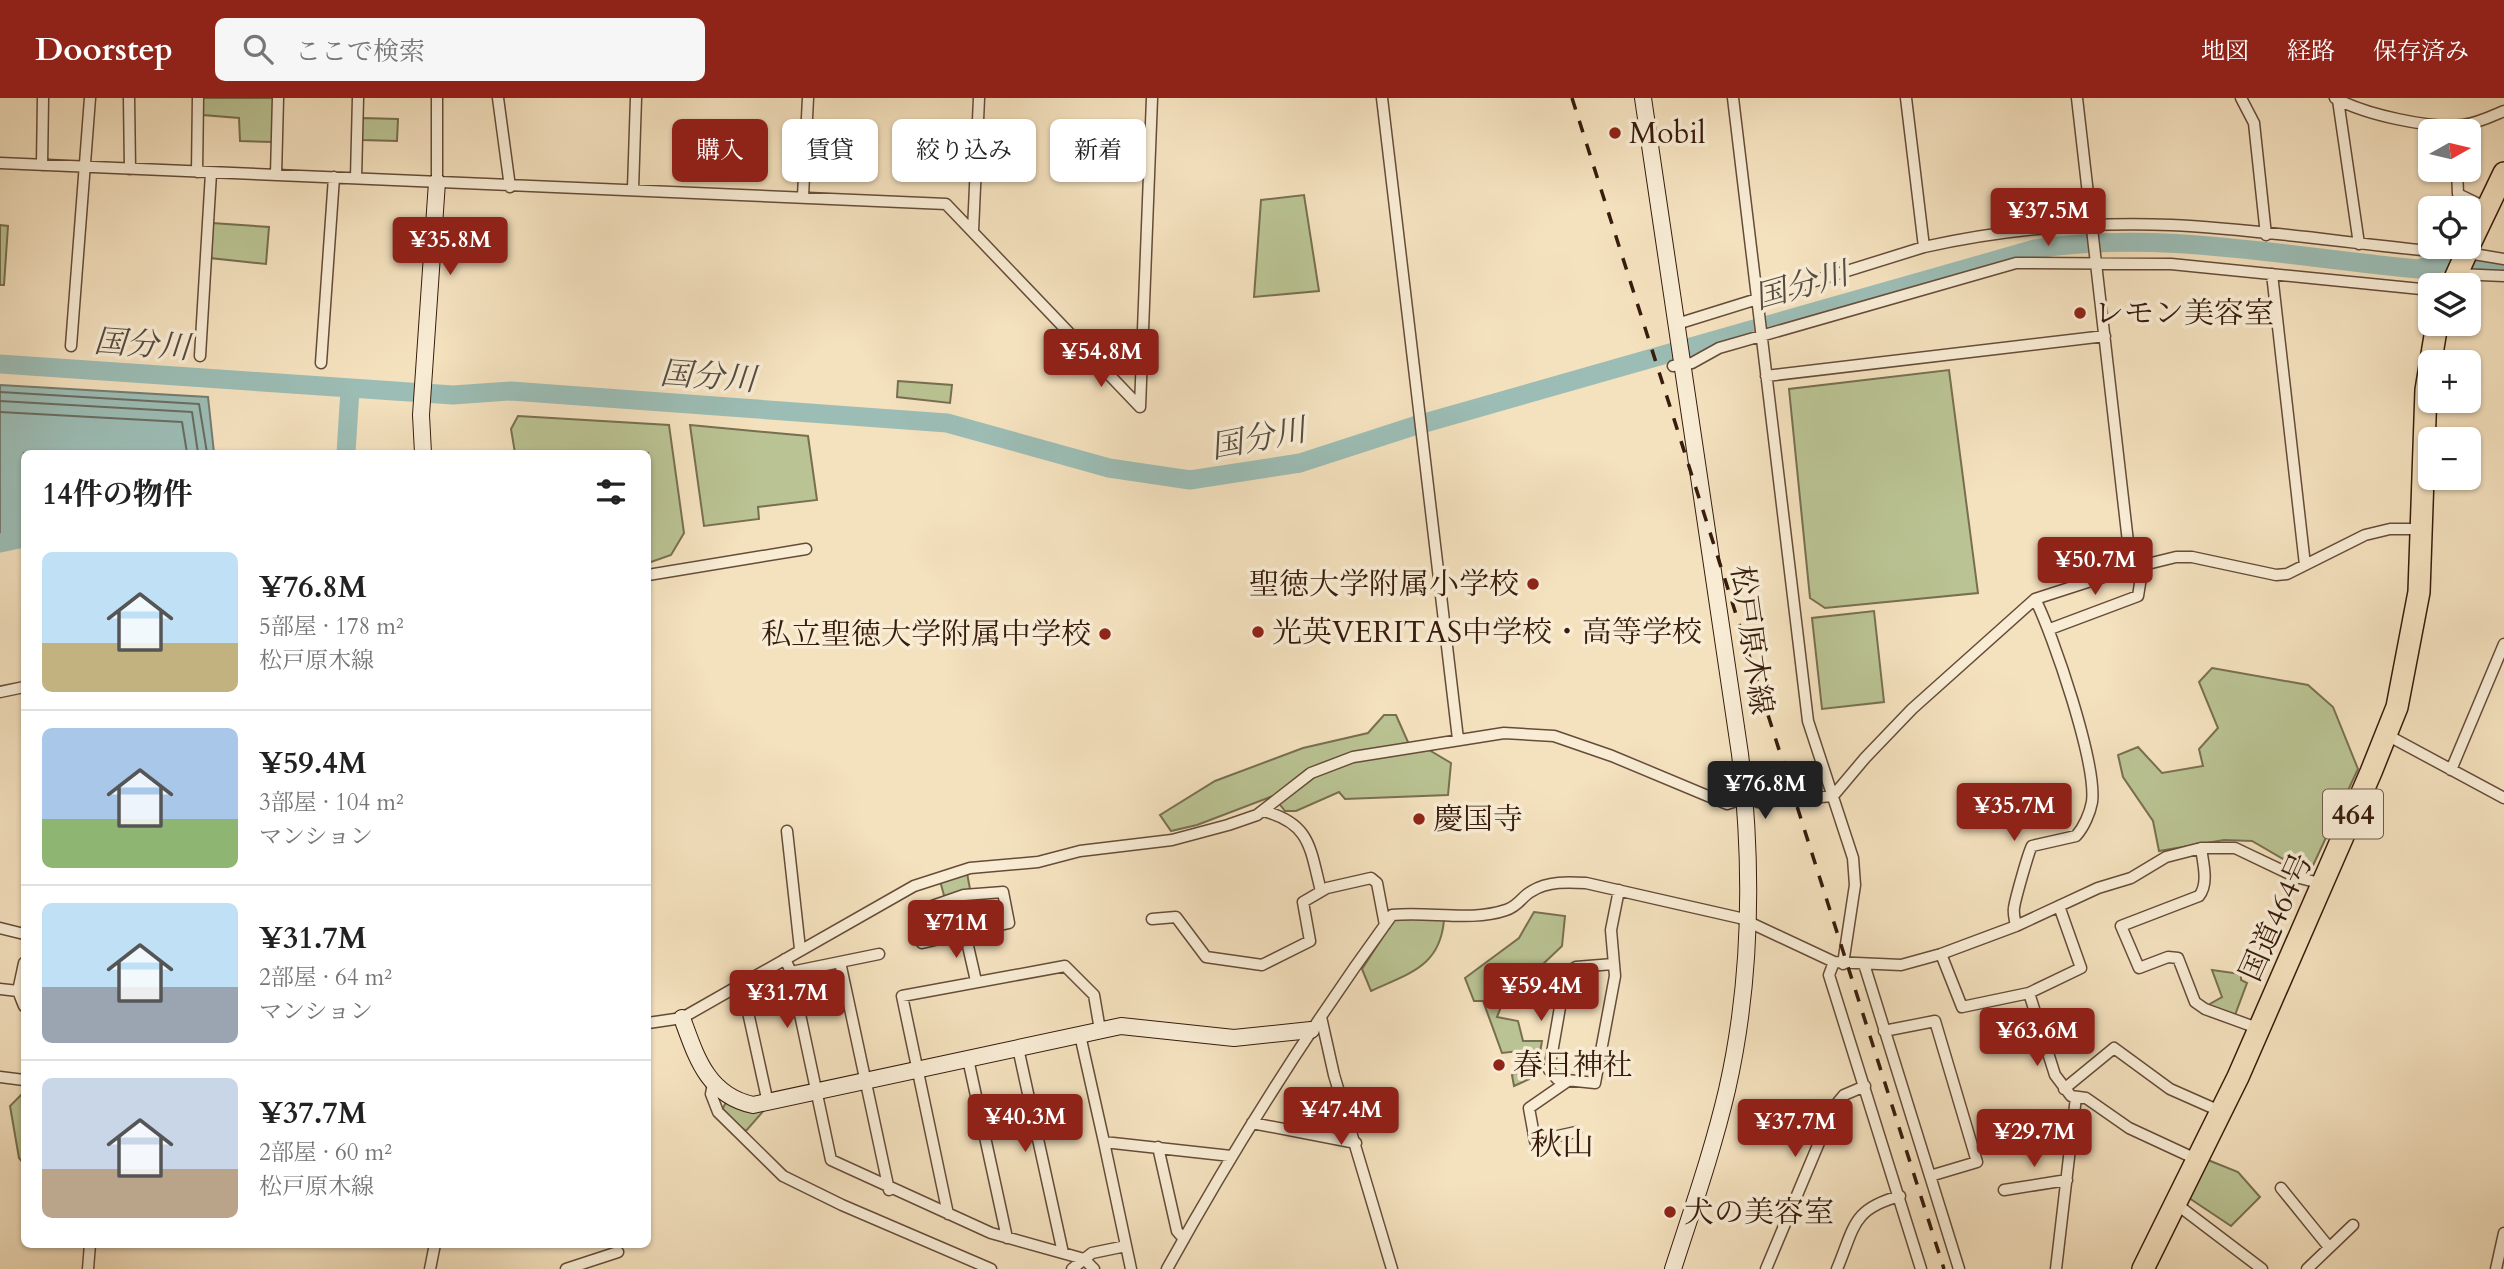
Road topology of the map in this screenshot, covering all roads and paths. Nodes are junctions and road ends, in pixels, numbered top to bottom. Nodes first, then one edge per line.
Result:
1 (43, 98) edge
2 (90, 98) edge
3 (129, 98) edge
4 (198, 98) edge
5 (278, 98) edge
6 (358, 98) edge
7 (437, 98) edge
8 (498, 98) edge
9 (636, 98) edge
10 (808, 98) edge
11 (979, 98) edge
12 (1152, 98) edge
13 (1382, 98) edge
14 (1643, 98) edge
15 (1732, 98) edge
16 (1906, 98) edge
17 (2077, 98) edge
18 (2241, 98) edge
19 (2337, 99) edge
20 (2504, 111) edge
21 (2418, 121) edge
22 (2482, 121) edge
23 (0, 163) edge
24 (42, 165) junction
25 (86, 167) junction
26 (130, 169) junction
27 (197, 172) junction
28 (211, 173) junction
29 (2504, 173) edge
30 (276, 175) junction
31 (334, 177) junction
32 (356, 178) junction
33 (437, 182) junction
34 (2458, 182) edge
35 (510, 187) junction
36 (633, 189) junction
37 (803, 196) junction
38 (2487, 208) junction
39 (2481, 221) edge
40 (2093, 229) junction
41 (973, 231) junction
42 (2266, 235) junction
43 (2359, 244) junction
44 (1924, 247) junction
45 (2418, 247) edge
46 (2481, 253) edge
47 (2097, 258) junction
48 (2504, 259) edge
49 (2272, 274) junction
50 (2504, 276) edge
51 (2481, 278) edge
52 (2418, 289) edge
53 (1756, 298) junction
54 (1677, 324) junction
55 (1761, 336) junction
56 (2105, 336) junction
57 (2435, 336) edge
58 (71, 346) dead end
59 (200, 356) dead end
60 (321, 363) dead end
61 (1678, 365) junction
62 (1766, 376) junction
63 (424, 450) edge
64 (2423, 529) junction
65 (807, 549) dead end
66 (2143, 565) junction
67 (2305, 565) junction
68 (2131, 568) junction
69 (651, 575) edge
70 (2035, 599) junction
71 (2050, 629) junction
72 (2504, 644) edge
73 (21, 688) edge
74 (0, 692) edge
75 (2387, 735) junction
76 (1458, 739) junction
77 (2451, 770) junction
78 (1833, 796) junction
79 (2504, 798) edge
80 (1733, 802) dead end
81 (1758, 802) dead end
82 (1263, 811) junction
83 (787, 831) dead end
84 (2201, 848) junction
85 (2323, 884) junction
86 (1619, 890) junction
87 (1321, 891) junction
88 (2059, 906) junction
89 (1152, 919) dead end
90 (1749, 922) junction
91 (1385, 925) junction
92 (2016, 926) junction
93 (0, 928) edge
94 (21, 932) edge
95 (965, 933) junction
96 (800, 949) junction
97 (879, 954) dead end
98 (1941, 954) junction
99 (785, 959) junction
100 (840, 962) junction
101 (1838, 963) junction
102 (1613, 964) junction
103 (1864, 964) junction
104 (791, 972) junction
105 (21, 977) edge
106 (976, 981) junction
107 (742, 985) junction
108 (0, 989) edge
109 (18, 991) junction
110 (2029, 993) junction
111 (21, 998) edge
112 (1321, 1017) junction
113 (682, 1018) junction
114 (651, 1023) edge
115 (2260, 1029) junction
116 (1100, 1030) junction
117 (1311, 1030) junction
118 (1884, 1031) junction
119 (1080, 1035) junction
120 (1018, 1048) junction
121 (968, 1059) junction
122 (917, 1070) junction
123 (0, 1077) edge
124 (21, 1080) edge
125 (1568, 1081) junction
126 (866, 1082) junction
127 (713, 1084) junction
128 (1865, 1086) junction
129 (2064, 1089) junction
130 (816, 1092) junction
131 (2076, 1097) junction
132 (768, 1103) junction
133 (2222, 1112) junction
134 (1252, 1123) junction
135 (1576, 1132) dead end
136 (1104, 1142) junction
137 (1356, 1143) junction
138 (1158, 1147) junction
139 (1231, 1156) junction
140 (2198, 1160) junction
141 (1930, 1176) junction
142 (2067, 1180) junction
143 (2281, 1188) dead end
144 (2004, 1189) dead end
145 (889, 1190) junction
146 (1900, 1196) junction
147 (2175, 1203) junction
148 (948, 1214) junction
149 (2353, 1226) dead end
150 (2504, 1233) edge
151 (1007, 1238) junction
152 (1184, 1239) junction
153 (1126, 1246) junction
154 (2328, 1246) junction
155 (90, 1248) edge
156 (434, 1248) edge
157 (618, 1252) dead end
158 (1063, 1253) junction
159 (1084, 1259) junction
160 (88, 1269) edge
161 (430, 1269) edge
162 (566, 1269) edge
163 (990, 1269) edge
164 (1072, 1269) edge
165 (1094, 1269) edge
166 (1131, 1269) edge
167 (1167, 1269) edge
168 (1392, 1269) edge
169 (1673, 1269) edge
170 (1766, 1269) edge
171 (1837, 1269) edge
172 (1921, 1269) edge
173 (1959, 1269) edge
174 (2056, 1269) edge
175 (2143, 1269) edge
176 (2262, 1269) edge
177 (2307, 1269) edge
178 (2496, 1269) edge

1 - 24 street
2 - 25 street
3 - 26 street
4 - 27 street
5 - 30 street
6 - 32 street
7 - 33 street
8 - 35 street
9 - 36 street
10 - 37 street
11 - 41 street
12 - 41 street
13 - 76 street
14 - 54 main road, 松戸原木線
15 - 53 street
16 - 44 street
17 - 40 street
18 - 42 street
19 - 21 street
19 - 43 street
20 - 22 street
23 - 24 street
24 - 25 street
25 - 26 street
25 - 58 street
26 - 27 street
27 - 28 street
28 - 30 street
28 - 59 street
29 - 38 highway
30 - 31 street
31 - 32 street
31 - 60 street
32 - 33 street
33 - 35 street
33 - 63 main road
34 - 38 street
35 - 36 street
36 - 37 street
37 - 41 street
38 - 39 highway
40 - 42 street
40 - 44 street
40 - 47 street
42 - 43 street
43 - 45 street
44 - 53 street
46 - 48 street
47 - 49 street
47 - 55 street
47 - 56 street
49 - 52 street
49 - 67 street
50 - 51 street
53 - 54 street
53 - 55 street
54 - 61 main road, 松戸原木線
55 - 61 street
55 - 62 street
56 - 62 street
56 - 68 street
57 - 64 highway, 国道464号 / 464
61 - 90 main road, 松戸原木線
62 - 78 street
64 - 67 street
64 - 75 highway, 国道464号 / 464
65 - 69 street
66 - 67 street
66 - 68 street
66 - 71 street
68 - 70 street
70 - 71 street
70 - 78 street
71 - 92 street
72 - 77 street
73 - 74 street
75 - 77 street
75 - 85 highway, 国道464号 / 464
76 - 80 street
76 - 82 street
77 - 79 street
78 - 81 street
78 - 101 street
82 - 87 street
82 - 96 street
83 - 96 street
84 - 85 street
84 - 88 street
84 - 115 street
85 - 115 highway, 国道464号 / 464
86 - 90 street
86 - 91 street
86 - 102 street
87 - 89 street
87 - 91 street
88 - 92 street
88 - 110 street
90 - 101 street
90 - 169 main road, 松戸原木線
91 - 112 street
92 - 98 street
93 - 94 street
95 - 95 street
95 - 106 street
96 - 99 street
97 - 100 street
98 - 103 street
98 - 110 street
99 - 104 street
99 - 107 street
100 - 104 street
100 - 126 street
101 - 103 street
101 - 128 street
102 - 125 street
102 - 125 street
103 - 118 street
104 - 130 street
105 - 109 street
106 - 116 street
106 - 122 street
107 - 113 street
107 - 132 street
108 - 109 street
109 - 111 street
110 - 129 street
112 - 117 street
112 - 137 street
113 - 114 street
113 - 127 main road
115 - 133 highway, 国道464号 / 464
116 - 117 main road
116 - 119 main road
117 - 134 street
118 - 141 street
118 - 141 street
119 - 120 main road
119 - 136 street
120 - 121 main road
120 - 158 street
121 - 122 main road
121 - 151 street
122 - 126 main road
122 - 148 street
123 - 124 street
125 - 135 street
126 - 130 main road
126 - 145 street
127 - 132 main road
127 - 163 street
128 - 146 street
128 - 170 street
129 - 131 street
129 - 133 street
130 - 132 main road
130 - 145 street
131 - 140 street
131 - 142 street
133 - 140 highway, 国道464号 / 464
134 - 137 street
134 - 139 street
136 - 138 street
136 - 153 street
137 - 168 street
138 - 139 street
138 - 152 street
139 - 152 street
140 - 147 highway, 国道464号 / 464
141 - 173 street
142 - 144 street
142 - 174 street
143 - 154 street
145 - 148 street
146 - 171 street
146 - 172 street
147 - 175 highway, 国道464号 / 464
147 - 176 street
148 - 151 street
149 - 154 street
150 - 178 street
151 - 158 street
152 - 167 street
153 - 159 street
153 - 166 street
154 - 177 street
155 - 160 street
156 - 161 street
157 - 162 street
158 - 159 street
159 - 164 street
159 - 165 street

